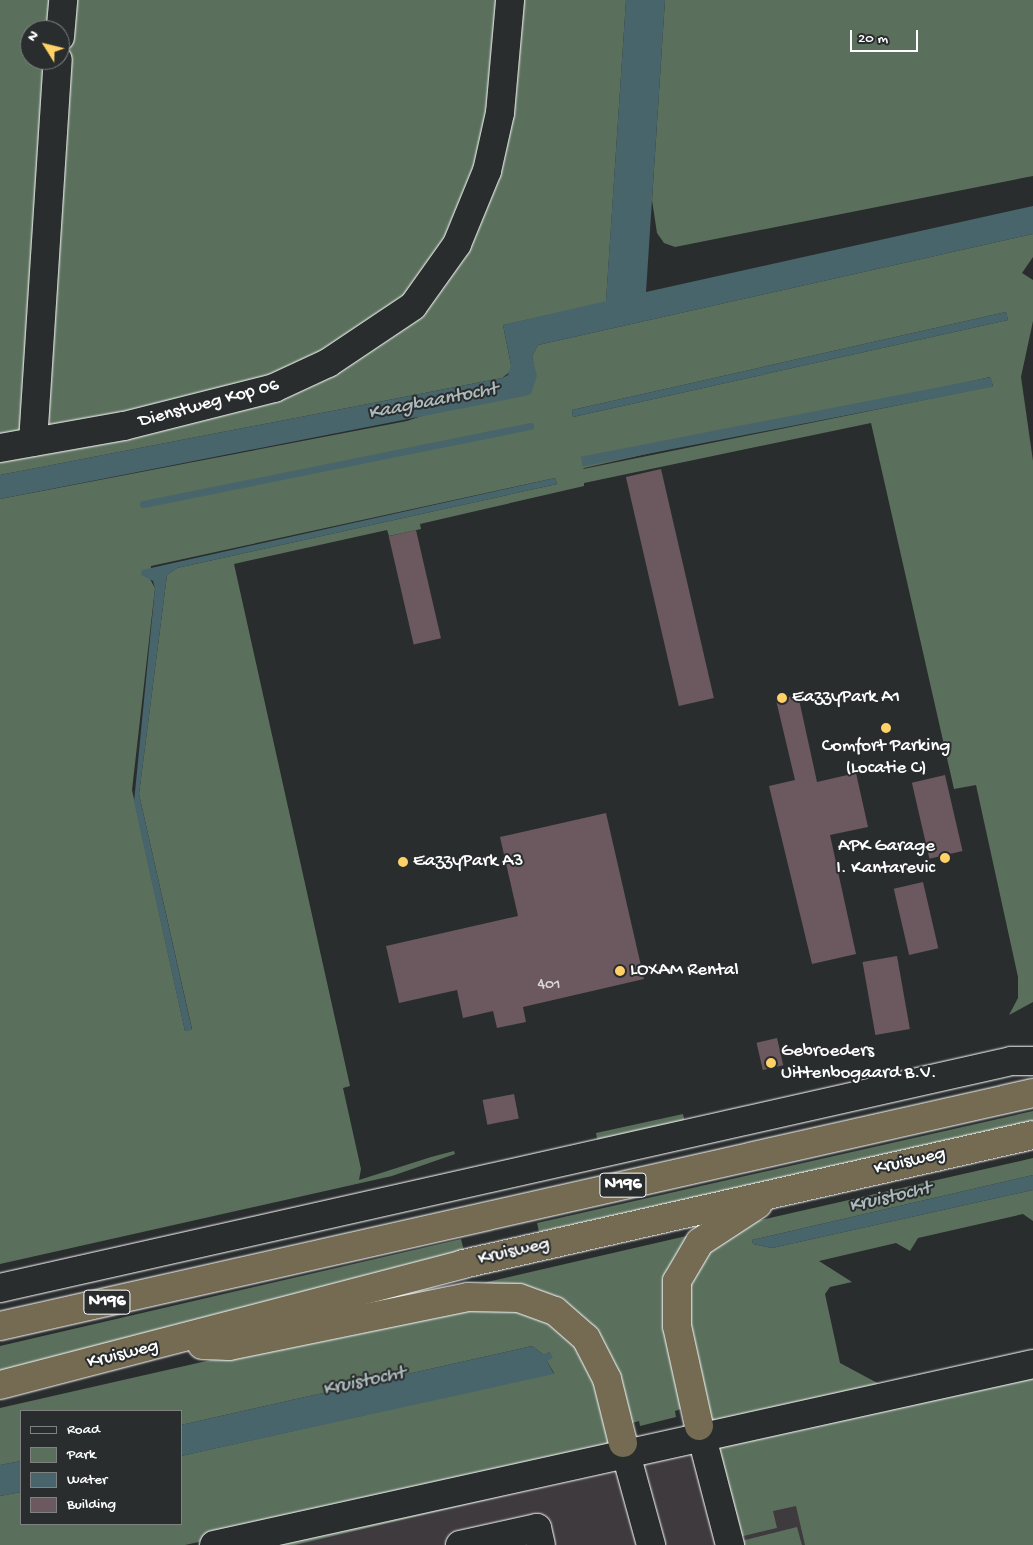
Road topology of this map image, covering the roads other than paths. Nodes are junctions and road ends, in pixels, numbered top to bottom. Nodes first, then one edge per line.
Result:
1 (63, 0) edge
2 (510, 0) edge
3 (61, 20) edge
4 (57, 70) edge
5 (33, 442) junction
6 (0, 448) edge
7 (1033, 1042) edge
8 (1022, 1061) edge
9 (1033, 1093) edge
10 (1033, 1135) edge
11 (778, 1192) junction
12 (0, 1288) edge
13 (0, 1326) edge
14 (166, 1344) junction
15 (1033, 1364) edge
16 (0, 1385) edge
17 (700, 1432) junction
18 (624, 1449) junction
19 (214, 1545) edge
20 (460, 1545) edge
21 (541, 1545) edge
22 (651, 1545) edge
23 (730, 1545) edge

1 - 3 street
2 - 5 street, Dienstweg Kop 06
4 - 5 street
5 - 6 street, Dienstweg Kop 06
7 - 8 street
8 - 12 street
9 - 13 highway, N196
10 - 11 highway, Kruisweg / N196
11 - 14 highway, Kruisweg / N196
11 - 17 highway
14 - 16 highway, Kruisweg / N196
14 - 18 highway
15 - 17 street
17 - 18 street
17 - 23 street
18 - 19 street
18 - 22 street
20 - 21 street

